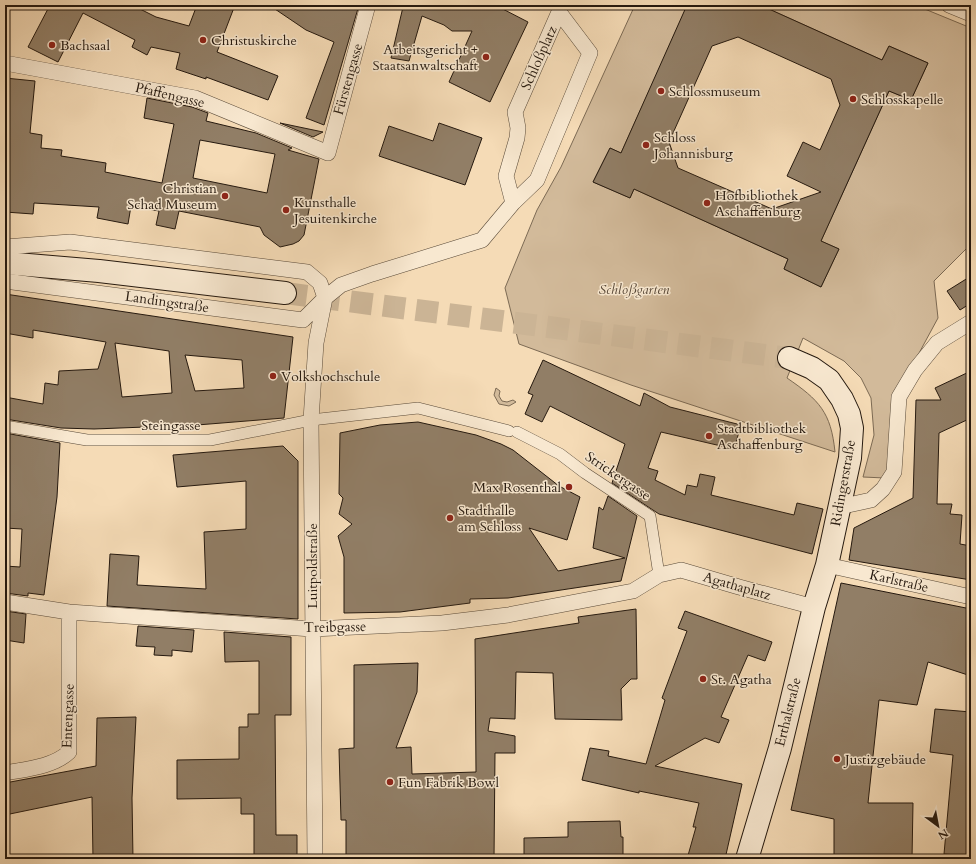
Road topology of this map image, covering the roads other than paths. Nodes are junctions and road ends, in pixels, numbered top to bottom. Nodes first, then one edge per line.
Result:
1 (368, 5) edge
2 (950, 5) edge
3 (971, 14) edge
4 (5, 63) edge
5 (328, 153) joint
6 (513, 203) junction
7 (5, 247) edge
8 (5, 263) edge
9 (5, 281) edge
10 (285, 293) tunnel mouth
11 (325, 298) junction
12 (303, 320) junction
13 (971, 322) edge
14 (316, 343) junction
15 (789, 358) tunnel mouth
16 (337, 417) joint
17 (311, 420) junction
18 (5, 426) edge
19 (839, 507) junction
20 (826, 565) junction
21 (660, 574) junction
22 (971, 597) edge
23 (5, 602) edge
24 (814, 606) junction
25 (69, 612) junction
26 (312, 629) junction
27 (5, 773) edge
28 (315, 859) edge
29 (747, 859) edge

1 - 5 street, Fürstengasse
2 - 3 street
4 - 5 street, Pfaffengasse
6 - 6 street, Schloßplatz
6 - 11 street, Schloßplatz
7 - 11 street
8 - 10 main road, Landingstraße
9 - 12 street, Landingstraße
11 - 12 street
11 - 14 street, Luitpoldstraße
12 - 14 street
13 - 19 street
14 - 17 street, Luitpoldstraße
15 - 19 main road, Ridingerstraße
16 - 17 street, Steingasse
16 - 21 street, Strickergasse
17 - 18 street, Steingasse
17 - 26 street, Luitpoldstraße
19 - 20 main road, Ridingerstraße
20 - 22 street, Karlstraße
20 - 24 main road, Erthalstraße
21 - 24 street, Agathaplatz
21 - 26 street, Treibgasse
23 - 25 street, Treibgasse
24 - 29 main road, Erthalstraße
25 - 26 street, Treibgasse
25 - 27 street, Entengasse
26 - 28 street, Luitpoldstraße

